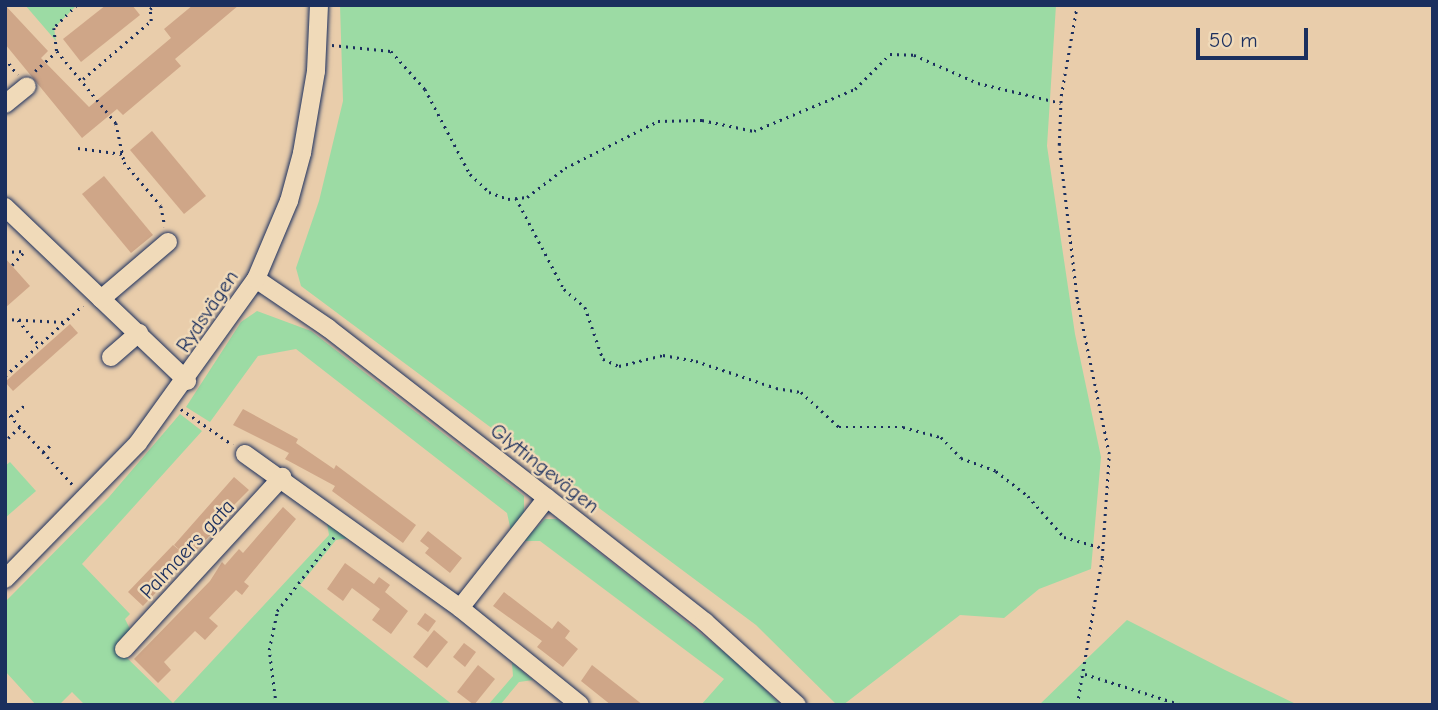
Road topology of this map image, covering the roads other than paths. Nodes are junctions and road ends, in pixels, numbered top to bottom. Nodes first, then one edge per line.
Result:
1 (319, 5) edge
2 (27, 86) road end
3 (5, 104) edge
4 (5, 206) edge
5 (169, 242) road end
6 (256, 279) junction
7 (98, 297) junction
8 (138, 333) junction
9 (111, 357) dead end
10 (187, 381) junction
11 (246, 454) road end
12 (282, 477) junction
13 (547, 498) junction
14 (5, 579) edge
15 (460, 608) junction
16 (124, 649) dead end
17 (580, 705) edge
18 (797, 705) edge

1 - 6 street, Rydsvägen
2 - 3 street
4 - 7 street
5 - 7 street
6 - 10 street, Rydsvägen
6 - 13 street, Glyttingevägen
7 - 8 street
8 - 9 street
8 - 10 street
10 - 14 street, Rydsvägen
11 - 12 street
12 - 15 street
12 - 16 street, Palmaers gata
13 - 15 street
13 - 18 street, Glyttingevägen
15 - 17 street

